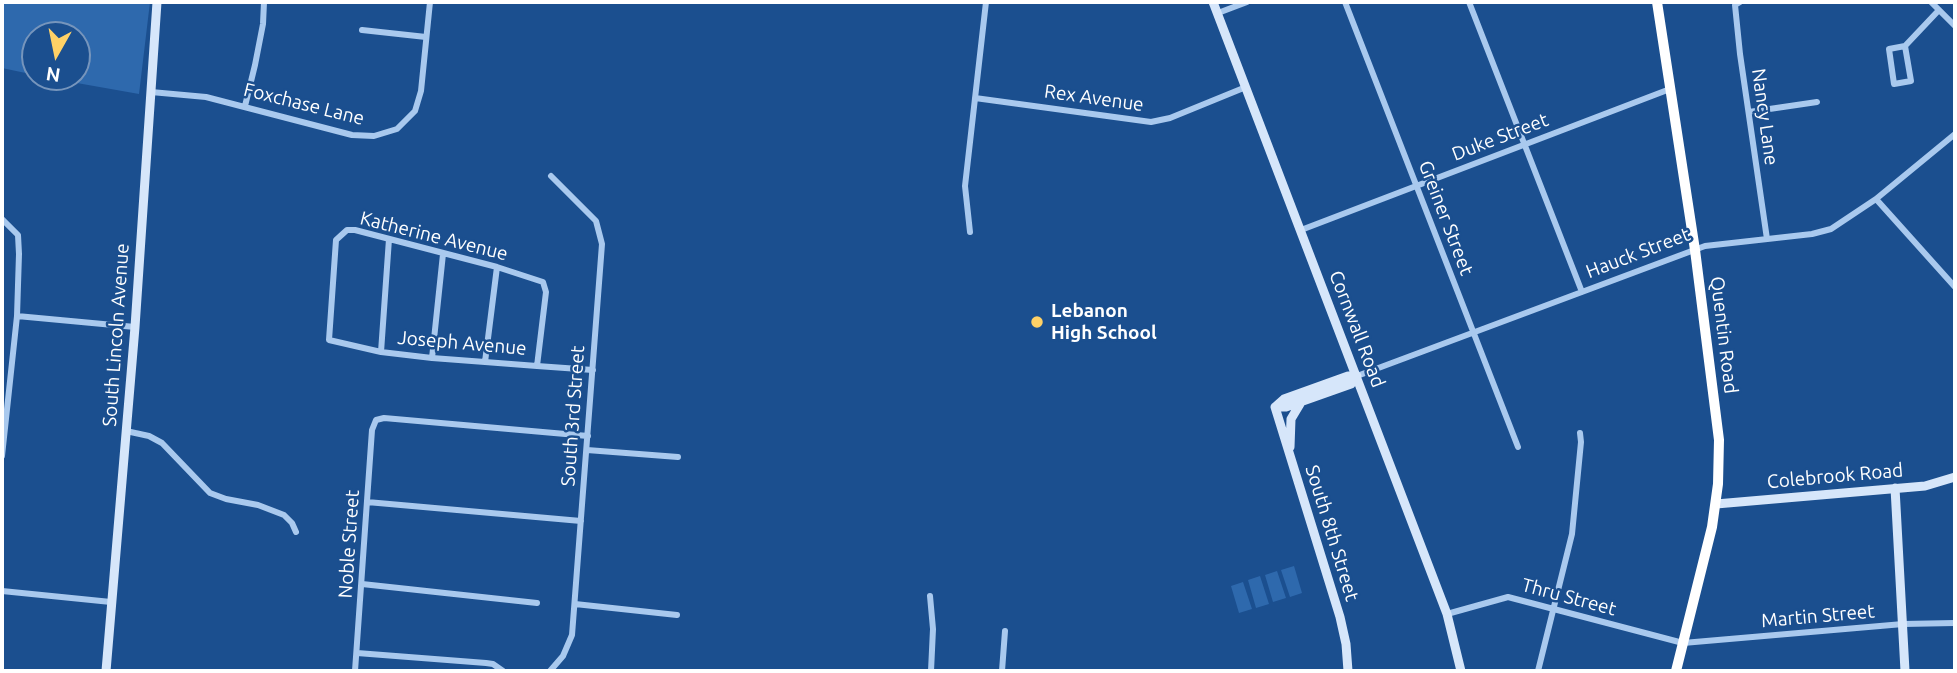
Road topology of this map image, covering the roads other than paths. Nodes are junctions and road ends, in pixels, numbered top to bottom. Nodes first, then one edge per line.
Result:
1 (157, 2) edge
2 (264, 2) edge
3 (430, 2) edge
4 (986, 2) edge
5 (1213, 2) edge
6 (1247, 2) edge
7 (1345, 2) edge
8 (1469, 2) edge
9 (1657, 2) edge
10 (1740, 2) edge
11 (1931, 2) edge
12 (1939, 10) junction
13 (1218, 13) junction
14 (1955, 26) edge
15 (362, 30) dead end
16 (426, 37) junction
17 (1905, 46) junction
18 (1246, 87) junction
19 (1670, 89) junction
20 (151, 92) junction
21 (975, 98) junction
22 (1817, 102) dead end
23 (245, 106) junction
24 (1749, 112) junction
25 (1955, 134) edge
26 (1524, 145) junction
27 (551, 176) dead end
28 (1416, 186) junction
29 (1876, 199) junction
30 (2, 219) edge
31 (1301, 230) junction
32 (970, 232) dead end
33 (389, 239) junction
34 (1767, 239) junction
35 (1695, 250) junction
36 (443, 254) junction
37 (497, 267) junction
38 (1955, 287) edge
39 (1582, 292) junction
40 (17, 316) junction
41 (135, 327) junction
42 (1473, 333) junction
43 (329, 340) joint
44 (381, 352) junction
45 (432, 358) junction
46 (485, 362) junction
47 (537, 366) junction
48 (593, 370) junction
49 (1357, 376) junction
50 (1302, 401) junction
51 (1275, 407) junction
52 (126, 431) junction
53 (1580, 433) dead end
54 (588, 436) junction
55 (1518, 447) dead end
56 (587, 450) junction
57 (1290, 455) junction
58 (2, 456) edge
59 (678, 457) dead end
60 (1955, 477) edge
61 (1895, 488) junction
62 (367, 502) junction
63 (1716, 504) junction
64 (581, 521) junction
65 (296, 532) dead end
66 (362, 584) junction
67 (2, 590) edge
68 (930, 596) dead end
69 (111, 602) junction
70 (537, 603) dead end
71 (575, 604) junction
72 (1553, 609) junction
73 (1447, 614) junction
74 (677, 615) dead end
75 (1955, 623) edge
76 (1903, 624) junction
77 (1005, 631) dead end
78 (1683, 643) junction
79 (357, 653) junction
80 (106, 671) edge
81 (355, 671) edge
82 (503, 671) edge
83 (550, 671) edge
84 (931, 671) edge
85 (1002, 671) edge
86 (1348, 671) edge
87 (1461, 671) edge
88 (1538, 671) edge
89 (1676, 671) edge
90 (1905, 671) edge

1 - 20 main road, South Lincoln Avenue
2 - 23 street
3 - 16 street, Foxchase Lane
4 - 21 street
5 - 13 main road, Cornwall Road
6 - 13 street
7 - 28 street, Greiner Street
8 - 26 street
9 - 19 highway, Quentin Road
10 - 24 street, Nancy Lane
11 - 12 street
12 - 14 street
12 - 17 street
13 - 18 main road, Cornwall Road
15 - 16 street
16 - 23 street, Foxchase Lane
17 - 17 street
18 - 21 street, Rex Avenue
18 - 31 main road, Cornwall Road
19 - 26 street, Duke Street
19 - 35 highway, Quentin Road
20 - 23 street, Foxchase Lane
20 - 41 main road, South Lincoln Avenue
21 - 32 street
22 - 24 street
24 - 34 street, Nancy Lane
25 - 29 street, Hauck Street
26 - 28 street, Duke Street
26 - 39 street
27 - 48 street, South 3rd Street
28 - 31 street, Duke Street
28 - 42 street, Greiner Street
29 - 34 street, Hauck Street
29 - 38 street
30 - 40 street
31 - 49 main road, Cornwall Road
33 - 36 street, Katherine Avenue
33 - 43 street, Katherine Avenue
33 - 44 street
34 - 35 street, Hauck Street
35 - 39 street, Hauck Street
35 - 63 highway, Quentin Road
36 - 37 street, Katherine Avenue
36 - 45 street
37 - 46 street
37 - 47 street, Katherine Avenue
39 - 42 street, Hauck Street
40 - 41 street
40 - 58 street
41 - 52 main road, South Lincoln Avenue
42 - 49 street, Hauck Street
42 - 55 street, Greiner Street
43 - 44 street, Joseph Avenue
44 - 45 street, Joseph Avenue
45 - 46 street, Joseph Avenue
46 - 47 street, Joseph Avenue
47 - 48 street, Joseph Avenue
48 - 54 street, South 3rd Street
49 - 50 main road, Hauck Street
49 - 51 main road, Hauck Street
49 - 73 main road, Cornwall Road
50 - 51 main road, Hauck Street
50 - 57 main road
51 - 57 main road, South 8th Street
52 - 65 street
52 - 69 main road, South Lincoln Avenue
53 - 72 street
54 - 56 street, South 3rd Street
54 - 62 street, Noble Street
56 - 59 street
56 - 64 street, South 3rd Street
57 - 86 main road, South 8th Street
60 - 61 main road, Colebrook Road
61 - 63 main road, Colebrook Road
61 - 76 main road
62 - 64 street
62 - 66 street, Noble Street
63 - 78 highway, Quentin Road
64 - 71 street, South 3rd Street
66 - 70 street
66 - 79 street, Noble Street
67 - 69 street
68 - 84 street
69 - 80 main road, South Lincoln Avenue
71 - 74 street
71 - 83 street, South 3rd Street
72 - 73 street, Thru Street
72 - 78 street, Thru Street
72 - 88 street
73 - 87 main road, Cornwall Road
75 - 76 street, Martin Street
76 - 78 street, Martin Street
76 - 90 main road
77 - 85 street
78 - 89 highway, Quentin Road
79 - 81 street, Noble Street
79 - 82 street

